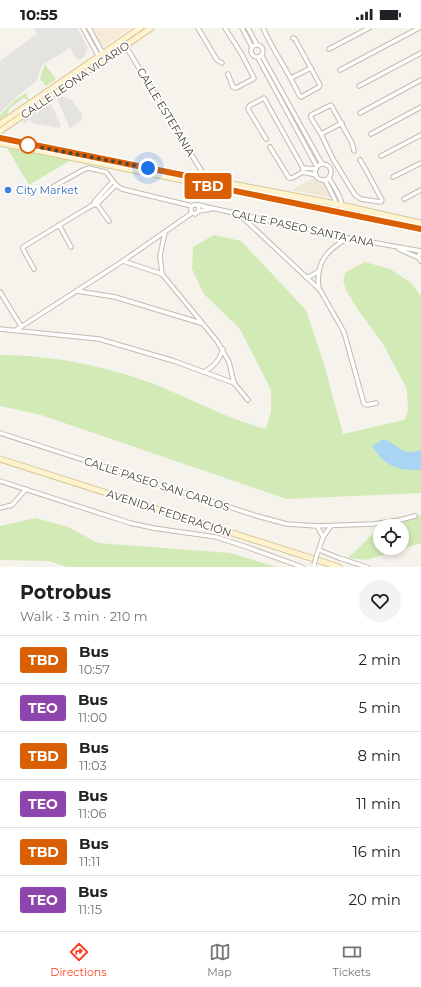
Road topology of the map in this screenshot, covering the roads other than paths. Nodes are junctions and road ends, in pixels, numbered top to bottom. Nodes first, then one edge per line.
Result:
1 (83, 28) edge
2 (89, 28) edge
3 (140, 28) edge
4 (151, 28) edge
5 (198, 28) edge
6 (225, 28) edge
7 (242, 28) edge
8 (248, 28) edge
9 (263, 28) edge
10 (369, 28) edge
11 (419, 28) edge
12 (268, 38) junction
13 (293, 38) dead end
14 (122, 40) junction
15 (126, 45) junction
16 (257, 45) junction
17 (252, 47) junction
18 (262, 47) junction
19 (329, 48) dead end
20 (274, 51) junction
21 (421, 52) edge
22 (241, 53) junction
23 (252, 55) junction
24 (261, 55) junction
25 (102, 57) junction
26 (222, 64) dead end
27 (248, 65) junction
28 (311, 68) junction
29 (340, 70) dead end
30 (228, 74) dead end
31 (291, 78) junction
32 (421, 80) edge
33 (359, 86) dead end
34 (421, 107) edge
35 (360, 113) dead end
36 (342, 122) junction
37 (0, 124) edge
38 (0, 131) edge
39 (322, 134) junction
40 (371, 134) dead end
41 (421, 135) edge
42 (0, 138) edge
43 (266, 139) dead end
44 (0, 144) edge
45 (270, 147) dead end
46 (354, 150) dead end
47 (381, 156) dead end
48 (333, 159) junction
49 (360, 160) dead end
50 (421, 163) edge
51 (322, 164) junction
52 (329, 166) junction
53 (316, 168) junction
54 (303, 170) junction
55 (340, 171) junction
56 (332, 172) junction
57 (316, 175) junction
58 (393, 177) dead end
59 (327, 179) junction
60 (113, 181) junction
61 (206, 182) junction
62 (116, 186) junction
63 (51, 188) dead end
64 (421, 190) edge
65 (404, 199) dead end
66 (95, 203) junction
67 (336, 204) junction
68 (198, 205) junction
69 (192, 206) junction
70 (343, 206) junction
71 (212, 209) junction
72 (199, 211) junction
73 (335, 211) junction
74 (342, 212) junction
75 (192, 213) junction
76 (240, 215) junction
77 (109, 222) dead end
78 (421, 223) edge
79 (59, 225) junction
80 (421, 229) edge
81 (165, 232) junction
82 (348, 238) junction
83 (71, 247) dead end
84 (394, 247) junction
85 (421, 252) edge
86 (420, 260) edge
87 (123, 261) junction
88 (34, 269) dead end
89 (318, 271) junction
90 (162, 274) junction
91 (306, 277) junction
92 (320, 290) junction
93 (77, 291) junction
94 (0, 292) edge
95 (201, 323) junction
96 (21, 326) junction
97 (0, 329) edge
98 (16, 330) junction
99 (223, 350) junction
100 (204, 372) junction
101 (234, 383) junction
102 (248, 400) dead end
103 (376, 403) dead end
104 (0, 433) edge
105 (0, 459) edge
106 (0, 481) edge
107 (26, 489) junction
108 (0, 508) edge
109 (415, 516) dead end
110 (317, 526) junction
111 (331, 526) junction
112 (323, 537) junction
113 (319, 550) junction
114 (314, 566) edge
115 (302, 567) edge
116 (339, 567) edge
117 (367, 567) edge

1 - 25 street
2 - 25 street
3 - 14 main road, CALLE LEONA VICARIO
4 - 15 main road, CALLE LEONA VICARIO
5 - 26 street
6 - 22 street
7 - 17 street
8 - 16 street
9 - 12 street
10 - 19 street
11 - 29 street
12 - 18 street
12 - 20 street
13 - 28 street
14 - 15 street, CALLE ESTEFANIA
14 - 25 main road, CALLE LEONA VICARIO
15 - 25 main road, CALLE LEONA VICARIO
15 - 61 street, CALLE ESTEFANIA
16 - 17 street
16 - 18 street
17 - 23 street
18 - 24 street
20 - 24 street
20 - 31 street
21 - 33 street
22 - 23 street
22 - 27 street
23 - 24 street
23 - 27 street
24 - 51 street
24 - 53 street
25 - 37 main road, CALLE LEONA VICARIO
25 - 38 main road, CALLE LEONA VICARIO
27 - 30 street
28 - 31 street
28 - 31 street
32 - 35 street
34 - 40 street
36 - 39 street
36 - 39 street
36 - 46 street
39 - 48 street
41 - 47 street
42 - 61 main road
43 - 54 street
44 - 61 main road
45 - 54 street
48 - 52 street
48 - 55 street
49 - 55 street
50 - 58 street
51 - 52 street
51 - 53 street
52 - 56 street
53 - 54 street
53 - 57 street
54 - 57 street
55 - 56 street
56 - 59 street
57 - 59 street
59 - 67 street
59 - 70 street
60 - 62 street
60 - 63 street
60 - 66 street
61 - 67 main road
61 - 73 main road
62 - 66 street
62 - 69 street
64 - 65 street
66 - 77 street
66 - 79 street
67 - 70 main road
67 - 73 street
68 - 69 street
68 - 71 street, CALLE PASEO SANTA ANA
68 - 72 street
69 - 75 street
70 - 74 street
70 - 78 main road
71 - 72 street, CALLE PASEO SANTA ANA
71 - 76 street, CALLE PASEO SANTA ANA
72 - 75 street
73 - 74 main road
74 - 80 main road
75 - 81 street
76 - 82 street, CALLE PASEO SANTA ANA
76 - 91 street
79 - 83 street
79 - 88 street
81 - 87 street
81 - 90 street
82 - 84 street, CALLE PASEO SANTA ANA
82 - 89 street
84 - 85 street, CALLE PASEO SANTA ANA
84 - 86 street, CALLE PASEO SANTA ANA
85 - 86 street
87 - 90 street
87 - 93 street
89 - 91 street
89 - 92 street
90 - 95 street
91 - 92 street
92 - 103 street
93 - 95 street
93 - 96 street
94 - 96 street
95 - 99 street
96 - 98 street
97 - 98 street
98 - 100 street
99 - 100 street
99 - 101 street
100 - 101 street
101 - 102 street
104 - 110 street, CALLE PASEO SAN CARLOS
105 - 116 main road, AVENIDA FEDERACIÓN
106 - 107 street
107 - 108 street
107 - 115 street
109 - 111 street, CALLE PASEO SAN CARLOS
110 - 111 street, CALLE PASEO SAN CARLOS
110 - 112 street
111 - 112 street
112 - 113 street
113 - 114 street, bridge
113 - 117 street

